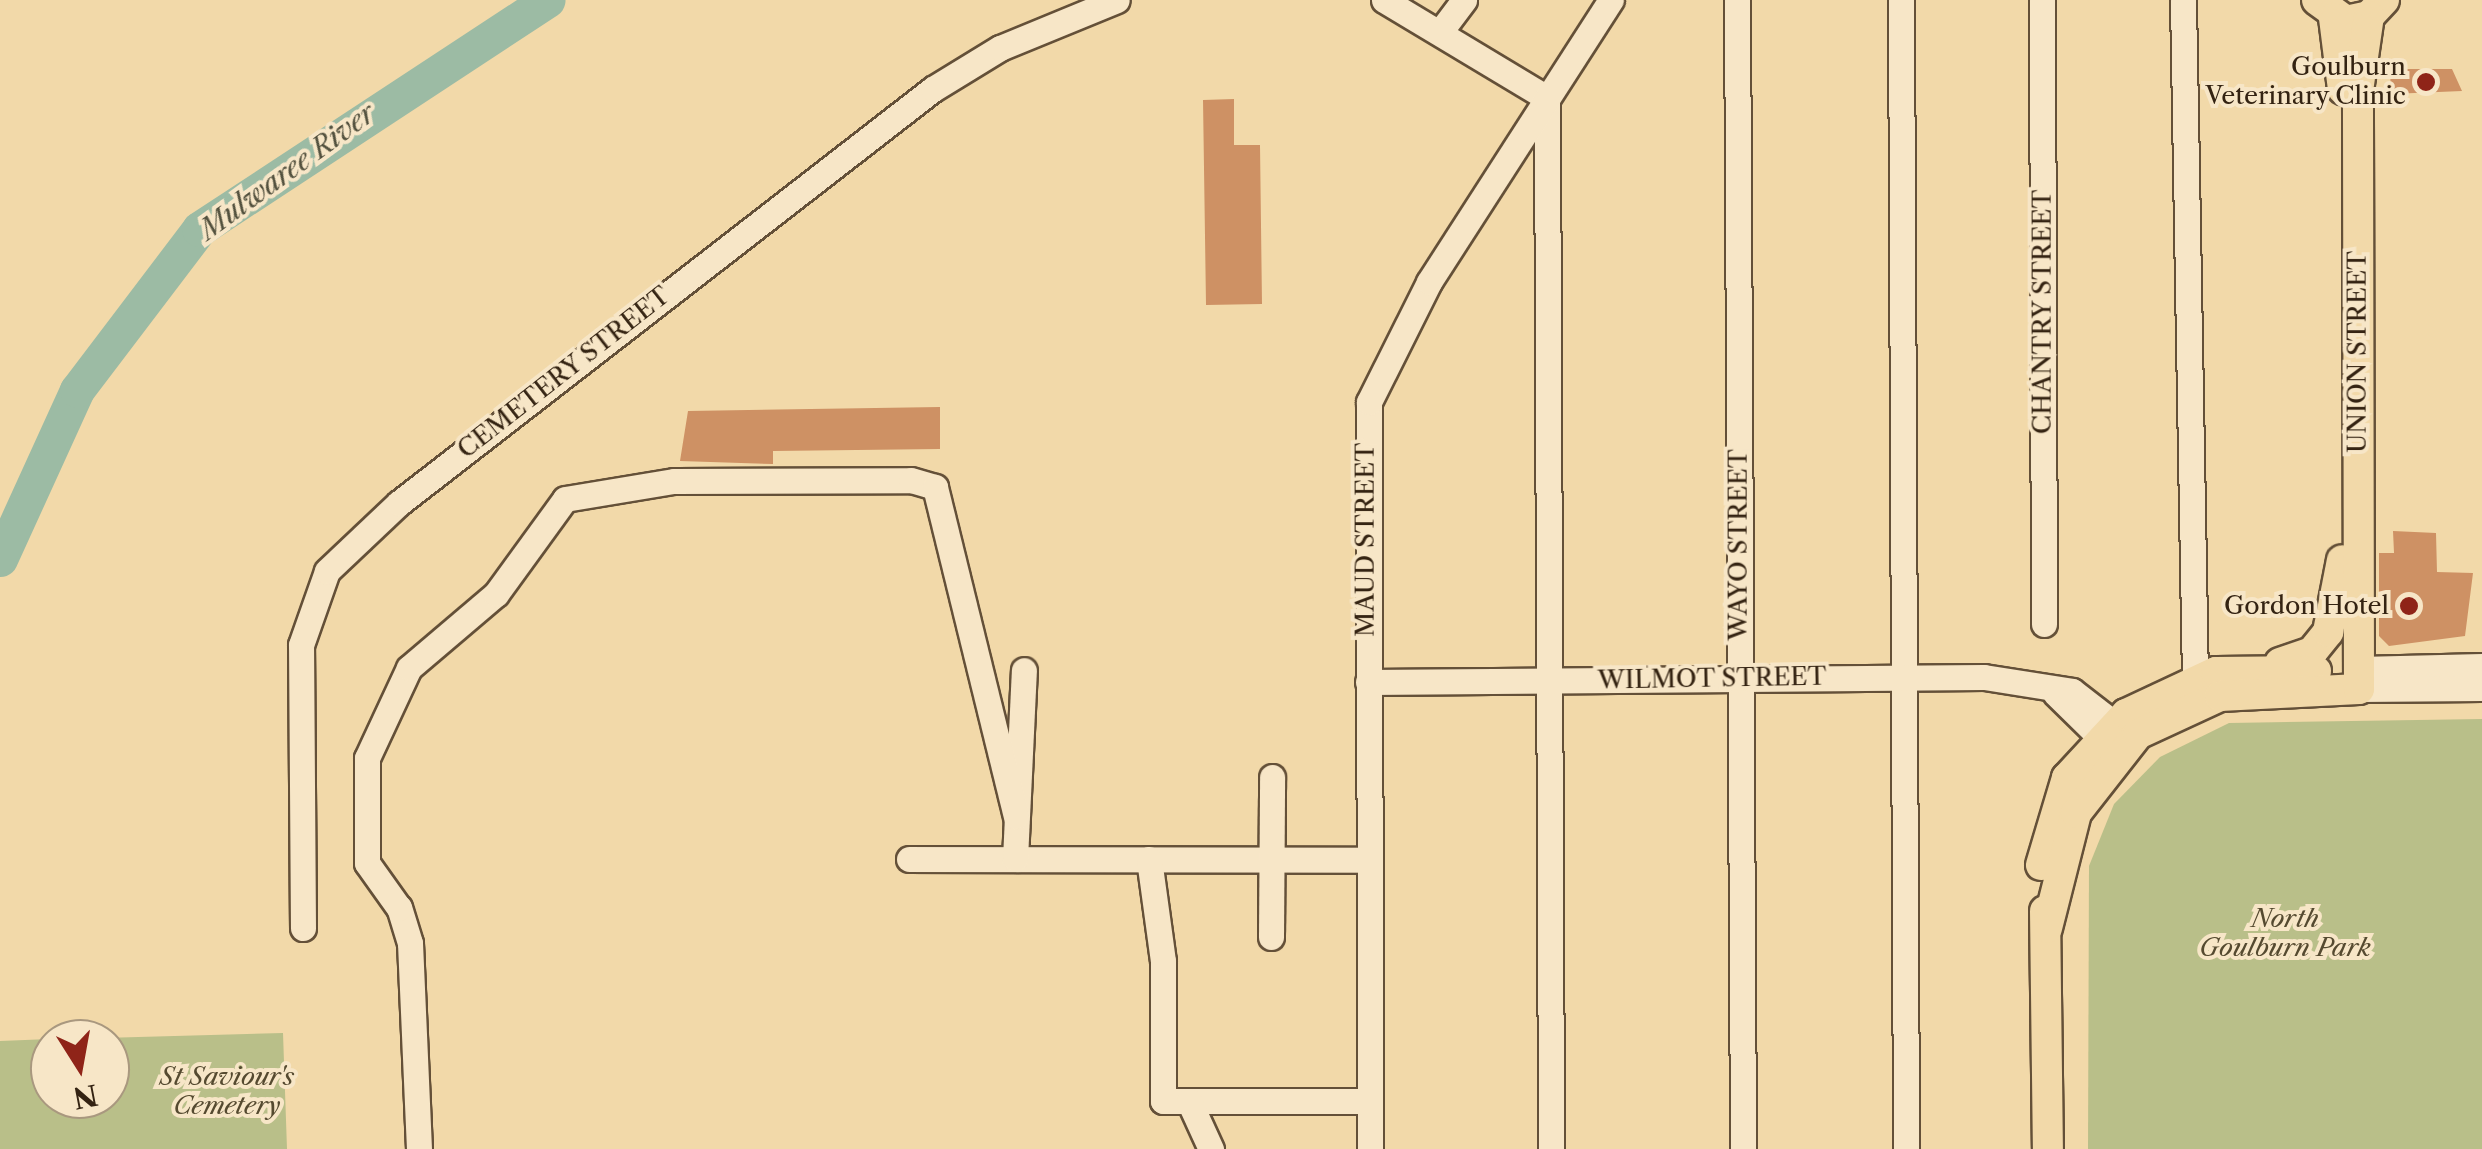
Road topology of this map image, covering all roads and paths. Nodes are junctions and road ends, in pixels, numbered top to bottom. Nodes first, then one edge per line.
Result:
1 (1118, 0) edge
2 (1384, 0) edge
3 (1464, 0) edge
4 (1611, 0) edge
5 (1737, 0) edge
6 (1901, 0) edge
7 (2042, 0) edge
8 (2183, 0) edge
9 (2320, 5) edge
10 (2376, 8) edge
11 (1444, 28) junction
12 (1546, 98) junction
13 (2343, 548) junction
14 (2044, 624) dead end
15 (2482, 666) edge
16 (2254, 667) junction
17 (1024, 670) dead end
18 (1902, 676) junction
19 (2196, 678) junction
20 (1739, 679) junction
21 (1546, 680) junction
22 (2350, 680) junction
23 (1368, 682) junction
24 (2482, 688) edge
25 (2117, 738) junction
26 (1272, 777) dead end
27 (1016, 816) junction
28 (909, 859) dead end
29 (1015, 859) junction
30 (1150, 859) junction
31 (1272, 860) junction
32 (1369, 860) junction
33 (303, 928) dead end
34 (1272, 937) dead end
35 (1189, 1101) junction
36 (1370, 1101) junction
37 (419, 1149) edge
38 (1211, 1149) edge
39 (1370, 1149) edge
40 (1551, 1149) edge
41 (1743, 1149) edge
42 (1906, 1149) edge
43 (2048, 1149) edge

1 - 33 street, CEMETERY STREET
2 - 11 street
3 - 11 street
4 - 12 street, MAUD STREET
5 - 20 street, WAYO STREET
6 - 18 street
7 - 14 street, CHANTRY STREET
8 - 19 street
9 - 10 main road, UNION STREET
9 - 13 main road, UNION STREET
10 - 22 main road, UNION STREET
11 - 12 street
12 - 21 street
12 - 23 street, MAUD STREET
13 - 16 main road, UNION STREET
13 - 22 main road, UNION STREET
15 - 22 street
16 - 19 main road
16 - 22 main road
17 - 27 street
18 - 20 street, WILMOT STREET
18 - 25 street, WILMOT STREET
18 - 42 street
19 - 25 main road
20 - 21 street, WILMOT STREET
20 - 41 street, WAYO STREET
21 - 23 street, WILMOT STREET
21 - 40 street
22 - 24 street
22 - 25 main road
23 - 32 street, MAUD STREET
25 - 43 main road
26 - 31 street
27 - 29 street
27 - 37 street
28 - 29 street
29 - 30 street
30 - 31 street
30 - 35 street
31 - 32 street
31 - 34 street
32 - 36 street, MAUD STREET
35 - 36 street
35 - 38 street
36 - 39 street, MAUD STREET

